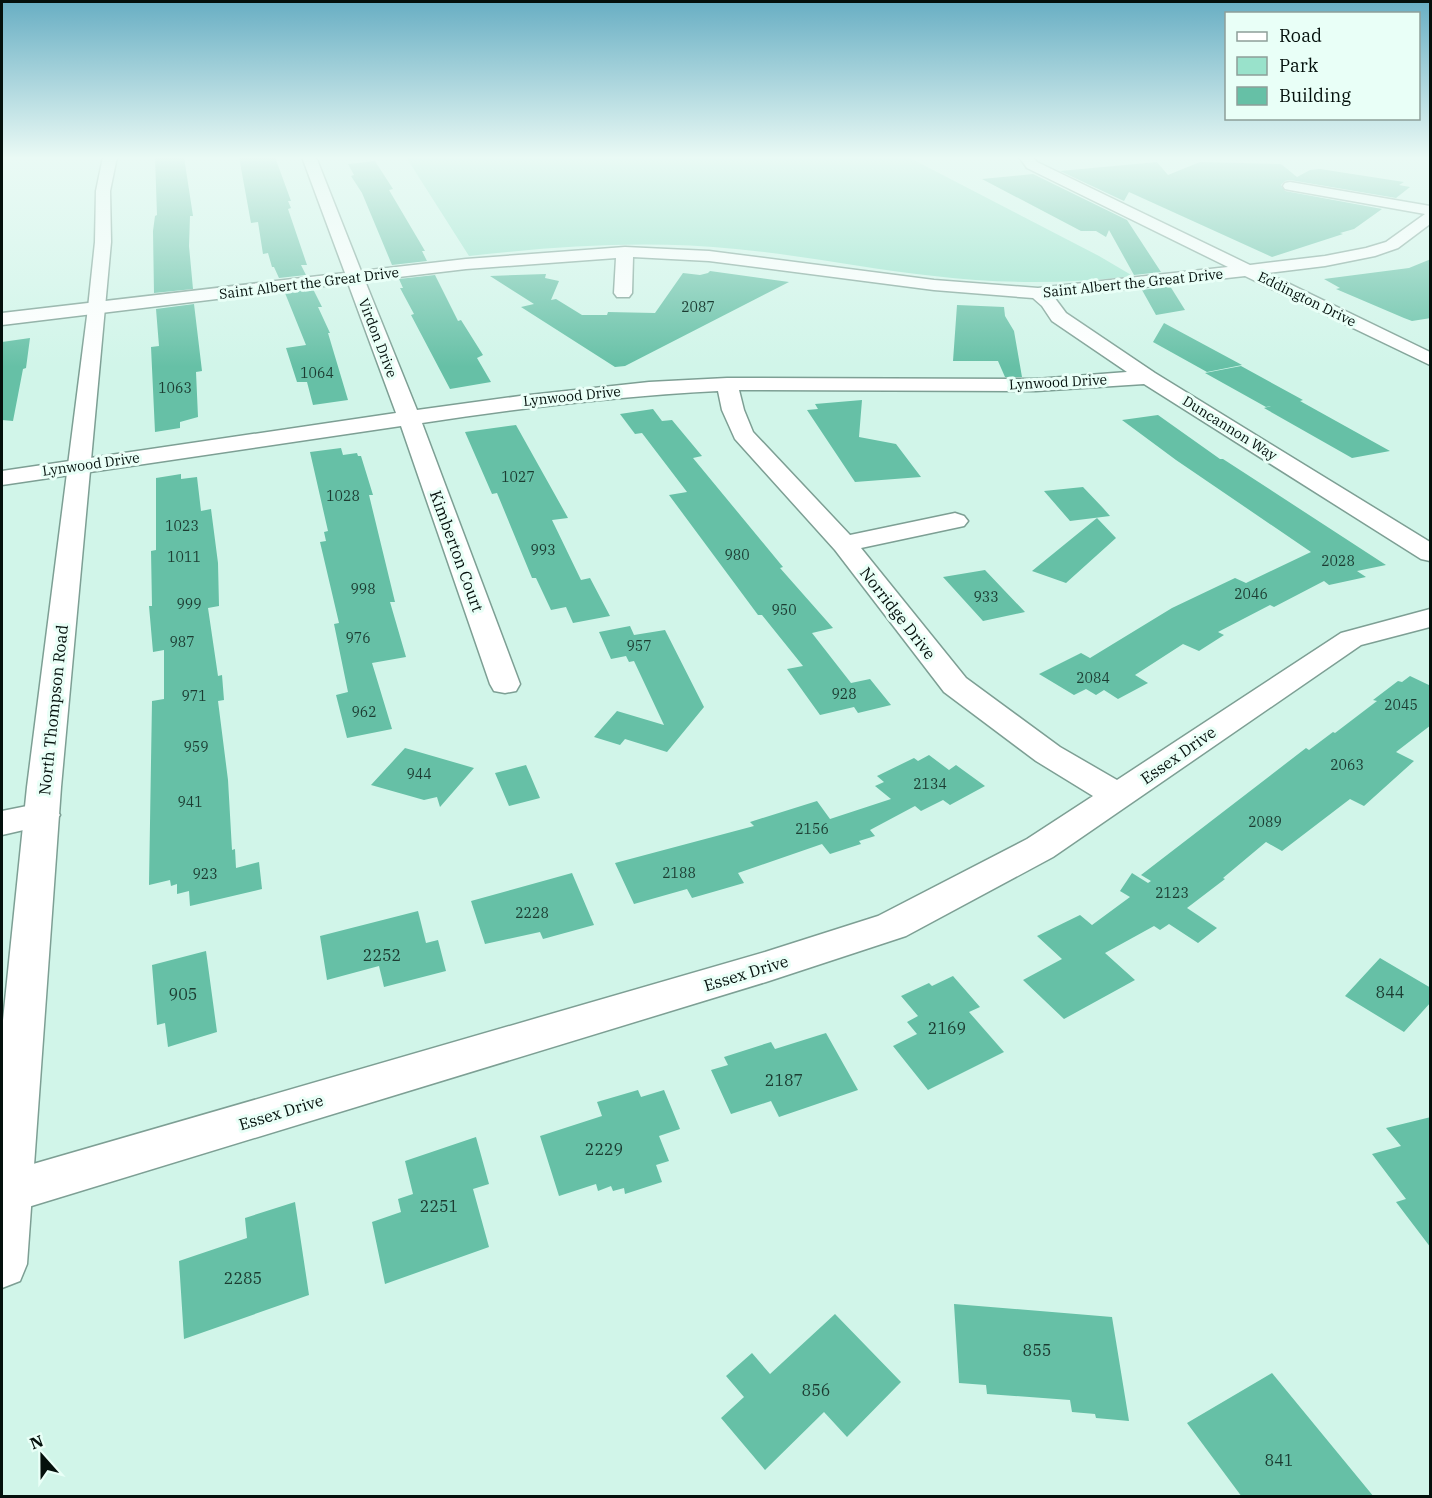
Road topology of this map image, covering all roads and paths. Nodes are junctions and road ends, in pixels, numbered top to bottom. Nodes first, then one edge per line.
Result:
1 (104, 227) edge
2 (335, 227) edge
3 (1159, 227) edge
4 (1420, 227) edge
5 (625, 252) junction
6 (1247, 270) junction
7 (354, 278) junction
8 (1038, 293) junction
9 (622, 294) dead end
10 (97, 308) junction
11 (2, 319) edge
12 (1431, 359) edge
13 (1148, 377) junction
14 (727, 384) junction
15 (409, 418) junction
16 (80, 466) junction
17 (2, 478) edge
18 (955, 521) dead end
19 (844, 544) junction
20 (1431, 553) edge
21 (1431, 618) edge
22 (505, 684) dead end
23 (1118, 796) junction
24 (42, 815) junction
25 (2, 823) edge
26 (5, 1194) edge
27 (2, 1264) edge

1 - 10 street, North Thompson Road
2 - 7 street, Virdon Drive
3 - 6 street, Eddington Drive
4 - 6 street, Saint Albert the Great Drive
5 - 7 street, Saint Albert the Great Drive
5 - 8 street, Saint Albert the Great Drive
5 - 9 street
6 - 8 street, Saint Albert the Great Drive
6 - 12 street, Eddington Drive
7 - 10 street, Saint Albert the Great Drive
7 - 15 street, Virdon Drive
8 - 13 street, Duncannon Way
10 - 11 street, Saint Albert the Great Drive
10 - 16 street, North Thompson Road
13 - 14 street, Lynwood Drive
13 - 20 street, Duncannon Way
14 - 15 street, Lynwood Drive
14 - 19 street, Norridge Drive
15 - 16 street, Lynwood Drive
15 - 22 street, Kimberton Court
16 - 17 street, Lynwood Drive
16 - 24 street, North Thompson Road
18 - 19 street
19 - 23 street, Norridge Drive
21 - 23 street, Essex Drive
23 - 26 street, Essex Drive
24 - 25 street
24 - 26 street, North Thompson Road
26 - 27 street, North Thompson Road

